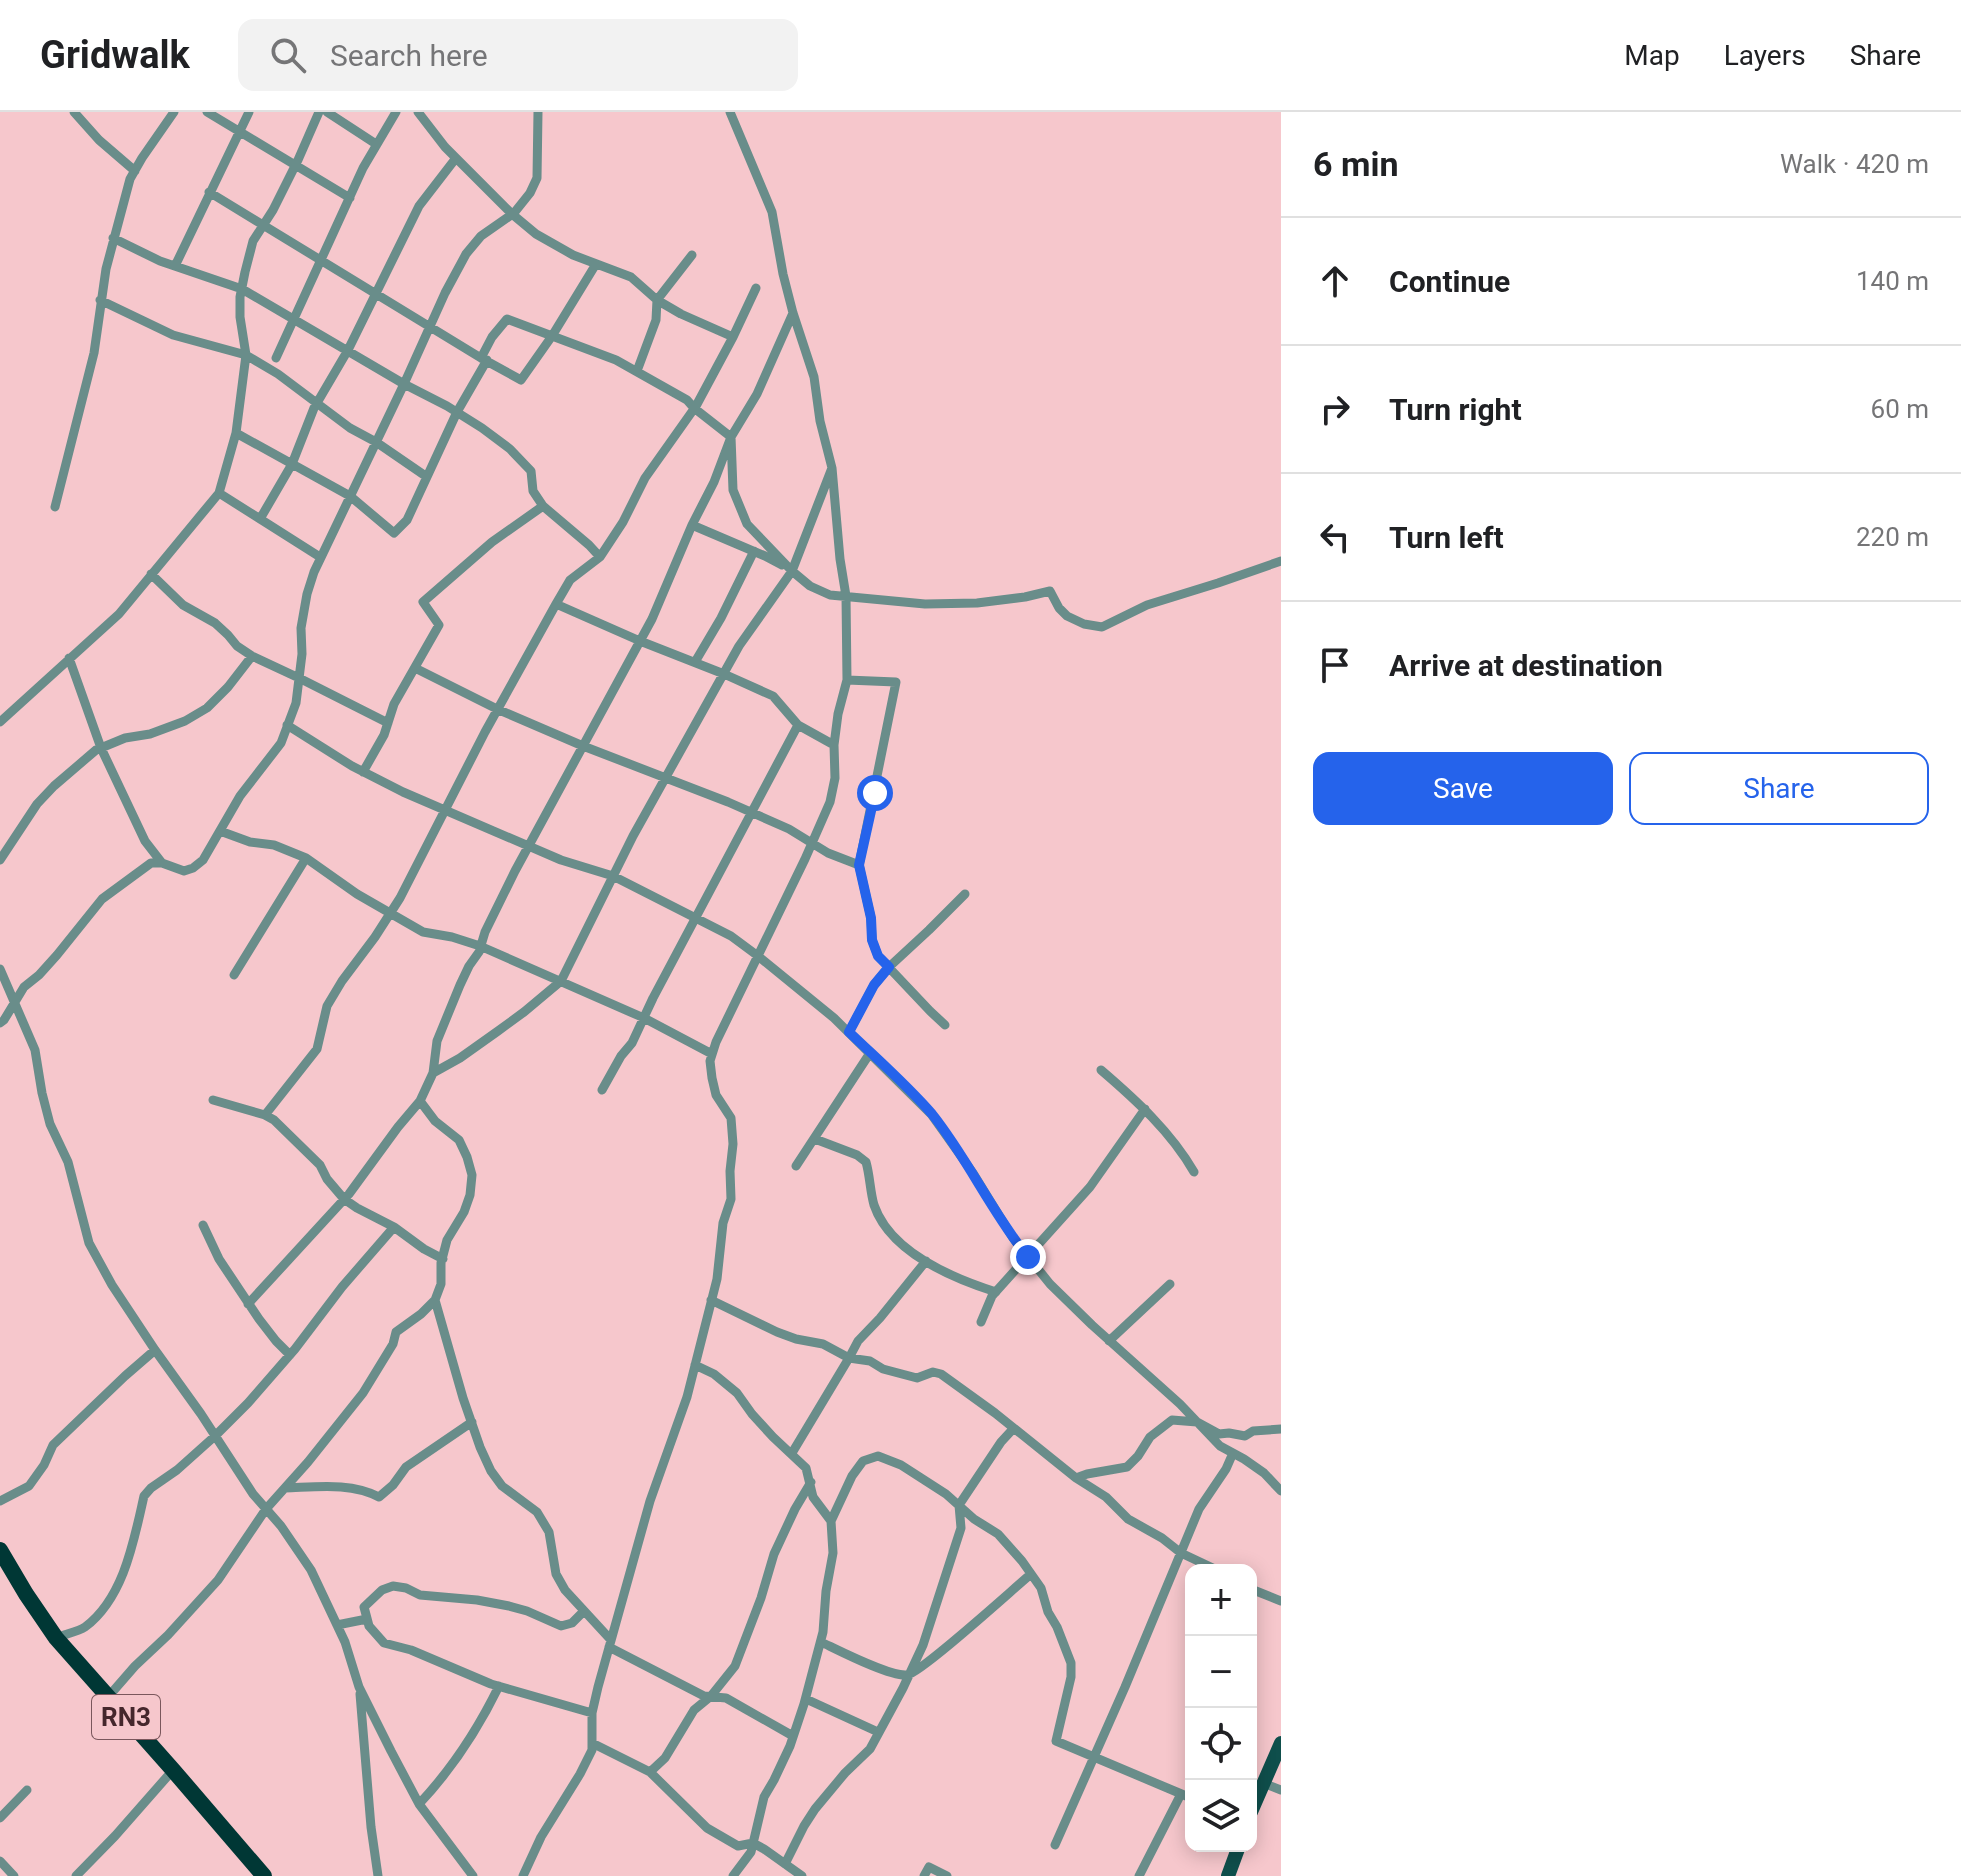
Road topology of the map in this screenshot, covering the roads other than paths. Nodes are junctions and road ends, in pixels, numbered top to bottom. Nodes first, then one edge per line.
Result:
1 (74, 112) edge
2 (174, 112) edge
3 (207, 112) edge
4 (249, 112) edge
5 (319, 112) edge
6 (327, 112) edge
7 (396, 112) edge
8 (418, 112) edge
9 (538, 112) edge
10 (730, 112) edge
11 (239, 132) junction
12 (376, 144) junction
13 (456, 158) junction
14 (295, 166) junction
15 (135, 171) junction
16 (209, 192) junction
17 (350, 198) junction
18 (512, 214) junction
19 (263, 226) junction
20 (113, 238) junction
21 (692, 255) dead end
22 (322, 261) junction
23 (596, 264) junction
24 (175, 266) junction
25 (756, 288) dead end
26 (242, 289) junction
27 (375, 293) junction
28 (100, 300) junction
29 (657, 300) junction
30 (793, 313) junction
31 (294, 318) junction
32 (430, 326) junction
33 (552, 336) junction
34 (733, 337) junction
35 (348, 350) junction
36 (246, 355) junction
37 (276, 358) dead end
38 (484, 359) junction
39 (637, 371) junction
40 (404, 384) junction
41 (317, 404) junction
42 (694, 408) junction
43 (457, 412) junction
44 (236, 433) junction
45 (731, 437) junction
46 (376, 442) junction
47 (292, 464) junction
48 (832, 468) junction
49 (427, 477) junction
50 (219, 493) junction
51 (350, 496) junction
52 (543, 506) junction
53 (55, 507) dead end
54 (260, 519) junction
55 (692, 525) junction
56 (754, 551) junction
57 (320, 557) junction
58 (600, 557) junction
59 (1281, 561) edge
60 (792, 571) junction
61 (151, 574) junction
62 (846, 596) junction
63 (556, 604) junction
64 (640, 641) junction
65 (252, 656) junction
66 (69, 658) junction
67 (695, 662) junction
68 (415, 668) junction
69 (724, 674) junction
70 (299, 678) junction
71 (847, 680) junction
72 (497, 709) junction
73 (0, 722) edge
74 (388, 723) junction
75 (287, 725) junction
76 (798, 725) junction
77 (834, 745) junction
78 (583, 746) junction
79 (101, 748) junction
80 (363, 772) junction
81 (666, 778) junction
82 (444, 811) junction
83 (751, 812) junction
84 (220, 831) junction
85 (812, 843) junction
86 (529, 845) junction
87 (306, 858) junction
88 (0, 860) edge
89 (162, 863) junction
90 (859, 865) junction
91 (613, 876) junction
92 (965, 894) dead end
93 (390, 914) junction
94 (696, 918) junction
95 (480, 946) junction
96 (758, 956) junction
97 (889, 967) junction
98 (0, 969) edge
99 (234, 975) dead end
100 (561, 981) junction
101 (14, 1003) junction
102 (644, 1018) junction
103 (0, 1023) edge
104 (945, 1025) dead end
105 (849, 1032) junction
106 (870, 1053) junction
107 (712, 1054) junction
108 (1101, 1070) dead end
109 (433, 1073) junction
110 (602, 1090) dead end
111 (213, 1100) dead end
112 (420, 1101) junction
113 (1145, 1109) junction
114 (265, 1115) junction
115 (815, 1139) junction
116 (796, 1166) dead end
117 (1194, 1172) dead end
118 (344, 1199) junction
119 (203, 1225) dead end
120 (394, 1227) junction
121 (1028, 1257) junction
122 (443, 1259) junction
123 (926, 1261) junction
124 (1170, 1284) dead end
125 (996, 1292) junction
126 (435, 1300) junction
127 (711, 1300) junction
128 (248, 1304) junction
129 (981, 1322) dead end
130 (1109, 1341) junction
131 (155, 1350) junction
132 (290, 1355) junction
133 (849, 1358) junction
134 (695, 1365) junction
135 (472, 1422) junction
136 (1197, 1422) junction
137 (1013, 1429) junction
138 (1281, 1429) edge
139 (215, 1436) junction
140 (792, 1453) junction
141 (1233, 1453) junction
142 (1076, 1478) junction
143 (811, 1482) junction
144 (285, 1488) junction
145 (1281, 1491) edge
146 (0, 1501) edge
147 (959, 1505) junction
148 (266, 1509) junction
149 (831, 1521) junction
150 (0, 1550) edge
151 (1181, 1553) junction
152 (1204, 1564) edge
153 (1031, 1574) junction
154 (1257, 1591) edge
155 (1281, 1601) edge
156 (584, 1611) junction
157 (367, 1619) junction
158 (337, 1625) junction
159 (56, 1638) junction
160 (821, 1642) junction
161 (610, 1643) junction
162 (909, 1675) junction
163 (499, 1686) junction
164 (359, 1687) junction
165 (711, 1696) junction
166 (108, 1697) junction
167 (806, 1699) junction
168 (592, 1713) junction
169 (878, 1732) junction
170 (793, 1736) junction
171 (592, 1743) junction
172 (1281, 1743) edge
173 (1093, 1757) junction
174 (173, 1770) junction
175 (650, 1772) junction
176 (1263, 1783) junction
177 (27, 1790) dead end
178 (1281, 1790) edge
179 (1185, 1796) edge
180 (1185, 1798) edge
181 (1257, 1798) edge
182 (419, 1804) junction
183 (0, 1818) edge
184 (753, 1843) junction
185 (1055, 1845) dead end
186 (1238, 1852) edge
187 (0, 1861) edge
188 (785, 1864) junction
189 (259, 1874) edge
190 (1232, 1875) edge
191 (14, 1876) edge
192 (76, 1876) edge
193 (378, 1876) edge
194 (473, 1876) edge
195 (523, 1876) edge
196 (733, 1876) edge
197 (802, 1876) edge
198 (924, 1876) edge
199 (947, 1876) edge
200 (1139, 1876) edge

1 - 15 street
2 - 15 street
3 - 11 street
4 - 11 street
5 - 14 street
6 - 12 street
7 - 12 street
8 - 13 street
9 - 18 street
10 - 30 street
11 - 14 street
11 - 16 street
12 - 17 street
13 - 18 street
13 - 27 street
14 - 17 street
14 - 19 street
15 - 20 street
16 - 19 street
16 - 24 street
17 - 22 street
18 - 23 street
18 - 32 street
19 - 22 street
19 - 26 street
20 - 24 street
20 - 28 street
21 - 29 street
22 - 27 street
22 - 31 street
23 - 29 street
23 - 33 street
24 - 26 street
25 - 34 street
26 - 31 street
26 - 36 street
27 - 32 street
27 - 35 street
28 - 36 street
28 - 53 street
29 - 34 street
29 - 39 street
30 - 45 street
30 - 48 street
31 - 35 street
31 - 37 street
32 - 38 street
32 - 40 street
33 - 38 street
33 - 38 street
33 - 39 street
34 - 42 street
35 - 40 street
35 - 41 street
36 - 41 street
36 - 44 street
38 - 43 street
39 - 42 street
40 - 43 street
40 - 46 street
41 - 46 street
41 - 47 street
42 - 45 street
42 - 58 street
43 - 49 street
43 - 52 street
44 - 47 street
44 - 50 street
45 - 55 street
45 - 60 street
46 - 49 street
46 - 51 street
47 - 51 street
47 - 54 street
48 - 60 street
48 - 62 street
49 - 51 street
50 - 54 street
50 - 61 street
51 - 57 street
52 - 58 street
52 - 68 street
54 - 57 street
55 - 56 street
55 - 64 street
56 - 60 street
56 - 67 street
57 - 70 street
58 - 63 street
59 - 62 street
60 - 62 street
60 - 69 street
61 - 65 street
61 - 66 street
62 - 71 street
63 - 64 street
63 - 72 street
64 - 67 street
64 - 78 street
65 - 70 street
65 - 79 street
66 - 73 street
66 - 79 street
67 - 69 street
68 - 72 street
68 - 74 street
69 - 76 street
69 - 81 street
70 - 74 street
70 - 75 street
71 - 77 street
71 - 90 street
72 - 78 street
72 - 82 street
74 - 80 street
75 - 80 street
75 - 84 street
76 - 77 street
76 - 83 street
77 - 85 street
78 - 81 street
78 - 86 street
79 - 88 street
79 - 89 street
80 - 82 street
81 - 83 street
81 - 91 street
82 - 86 street
82 - 93 street
83 - 85 street
83 - 94 street
84 - 87 street
84 - 89 street
85 - 90 street
85 - 96 street
86 - 91 street
86 - 95 street
87 - 93 street
87 - 99 street
89 - 101 street
90 - 97 street
91 - 94 street
91 - 100 street
92 - 97 street
93 - 95 street
93 - 114 street
94 - 96 street
94 - 102 street
95 - 100 street
95 - 109 street
96 - 105 street
96 - 107 street
97 - 104 street
97 - 105 street
98 - 101 street
100 - 102 street
100 - 109 street
101 - 103 street
101 - 131 street
102 - 107 street
102 - 110 street
105 - 106 street
106 - 115 street
106 - 121 street
107 - 127 street
108 - 113 street
109 - 112 street
111 - 114 street
112 - 118 street
112 - 122 street
113 - 117 street
113 - 121 street
114 - 118 street
115 - 116 street
115 - 123 street
118 - 120 street
118 - 128 street
119 - 128 street
120 - 122 street
120 - 132 street
121 - 125 street
121 - 130 street
122 - 126 street
123 - 125 street
123 - 133 street
124 - 130 street
125 - 129 street
126 - 135 street
126 - 144 street
127 - 133 street
127 - 134 street
128 - 132 street
130 - 136 street
131 - 139 street
131 - 146 street
132 - 139 street
133 - 137 street
133 - 140 street
134 - 140 street
134 - 161 street
135 - 144 street
135 - 156 street
136 - 138 street
136 - 141 street
136 - 142 street
137 - 142 street
137 - 147 street
139 - 148 street
139 - 159 street
140 - 143 street
141 - 145 street
141 - 151 street
142 - 151 street
143 - 149 street
143 - 165 street
144 - 148 street
147 - 149 street
147 - 153 street
147 - 162 street
148 - 158 street
148 - 166 street
149 - 160 street
150 - 159 highway, RN3
151 - 152 street
151 - 173 street
153 - 162 street
153 - 173 street
154 - 155 street
156 - 157 street
156 - 161 street
157 - 158 street
157 - 163 street
158 - 164 street
159 - 166 highway, RN3
160 - 162 street
160 - 167 street
161 - 165 street
161 - 168 street
162 - 169 street
163 - 168 street
163 - 182 street
164 - 182 street
164 - 193 street
165 - 170 street
165 - 175 street
166 - 174 highway, RN3
167 - 169 street
167 - 170 street
168 - 171 street
169 - 188 street
170 - 184 street
171 - 175 street
171 - 195 street
172 - 176 main road
173 - 179 street
173 - 185 street
174 - 189 highway, RN3
174 - 192 street
175 - 184 street
176 - 178 street
176 - 181 main road
177 - 183 street
180 - 200 street
182 - 194 street
184 - 188 street
184 - 196 street
186 - 190 main road
187 - 191 street
188 - 197 street
198 - 199 street

